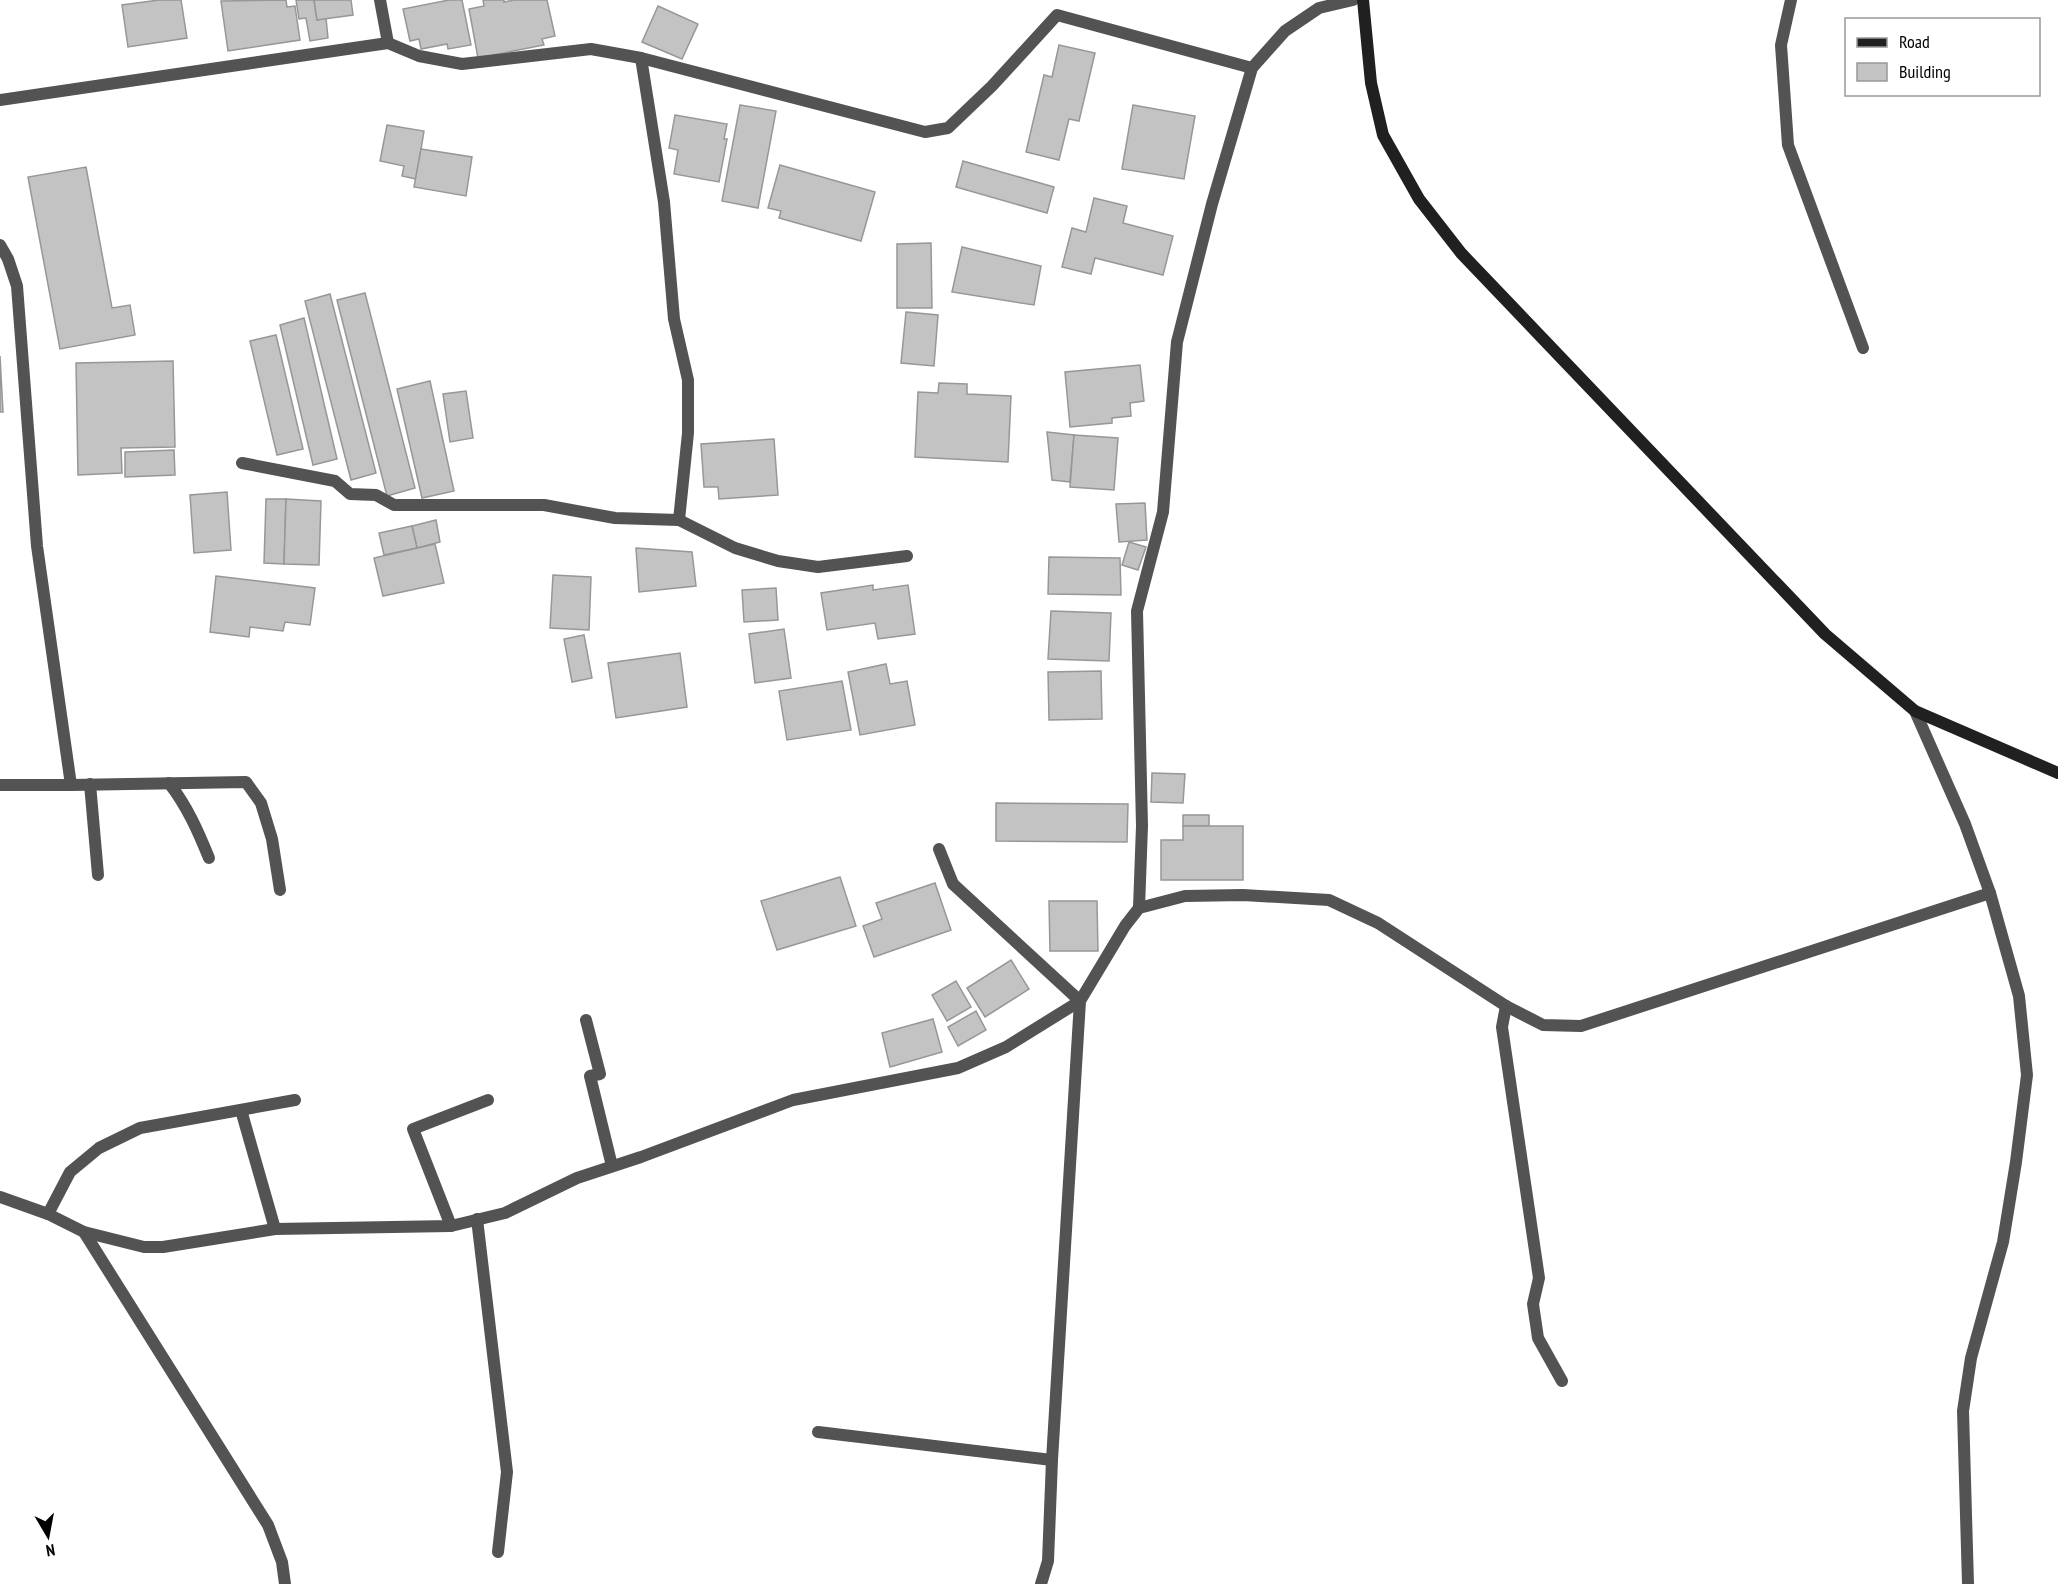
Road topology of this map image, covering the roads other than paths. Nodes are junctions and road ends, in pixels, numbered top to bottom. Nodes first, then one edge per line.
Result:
1 (380, 0) edge
2 (1353, 0) edge
3 (1363, 0) edge
4 (1791, 0) edge
5 (388, 43) junction
6 (641, 58) junction
7 (1252, 68) junction
8 (0, 100) edge
9 (0, 245) edge
10 (1863, 348) dead end
11 (243, 463) dead end
12 (680, 520) junction
13 (907, 556) dead end
14 (1915, 711) junction
15 (2058, 773) edge
16 (169, 783) junction
17 (90, 784) junction
18 (0, 785) edge
19 (71, 785) junction
20 (939, 849) dead end
21 (209, 858) dead end
22 (98, 875) dead end
23 (280, 890) dead end
24 (1990, 893) junction
25 (1139, 908) junction
26 (1080, 1001) junction
27 (1506, 1006) junction
28 (586, 1020) dead end
29 (295, 1100) dead end
30 (488, 1100) dead end
31 (242, 1110) junction
32 (612, 1166) junction
33 (0, 1197) edge
34 (48, 1214) junction
35 (477, 1219) junction
36 (451, 1226) junction
37 (275, 1229) junction
38 (84, 1232) junction
39 (1562, 1381) dead end
40 (818, 1432) dead end
41 (1052, 1460) junction
42 (498, 1552) dead end
43 (285, 1584) edge
44 (1041, 1584) edge
45 (1968, 1584) edge

1 - 5 street
2 - 7 street
3 - 14 street
4 - 10 street
5 - 6 street
5 - 8 street
6 - 7 street
6 - 12 street
7 - 25 street
9 - 19 street
11 - 12 street
12 - 13 street
14 - 15 street
14 - 24 street
16 - 17 street
16 - 21 street
16 - 23 street
17 - 19 street
17 - 22 street
18 - 19 street
20 - 26 street
24 - 27 street
24 - 45 street
25 - 26 street
25 - 27 street
26 - 32 street
26 - 41 street
27 - 39 street
28 - 32 street
29 - 31 street
30 - 36 street
31 - 34 street
31 - 37 street
32 - 35 street
33 - 34 street
34 - 38 street
35 - 36 street
35 - 42 street
36 - 37 street
37 - 38 street
38 - 43 street
40 - 41 street
41 - 44 street

